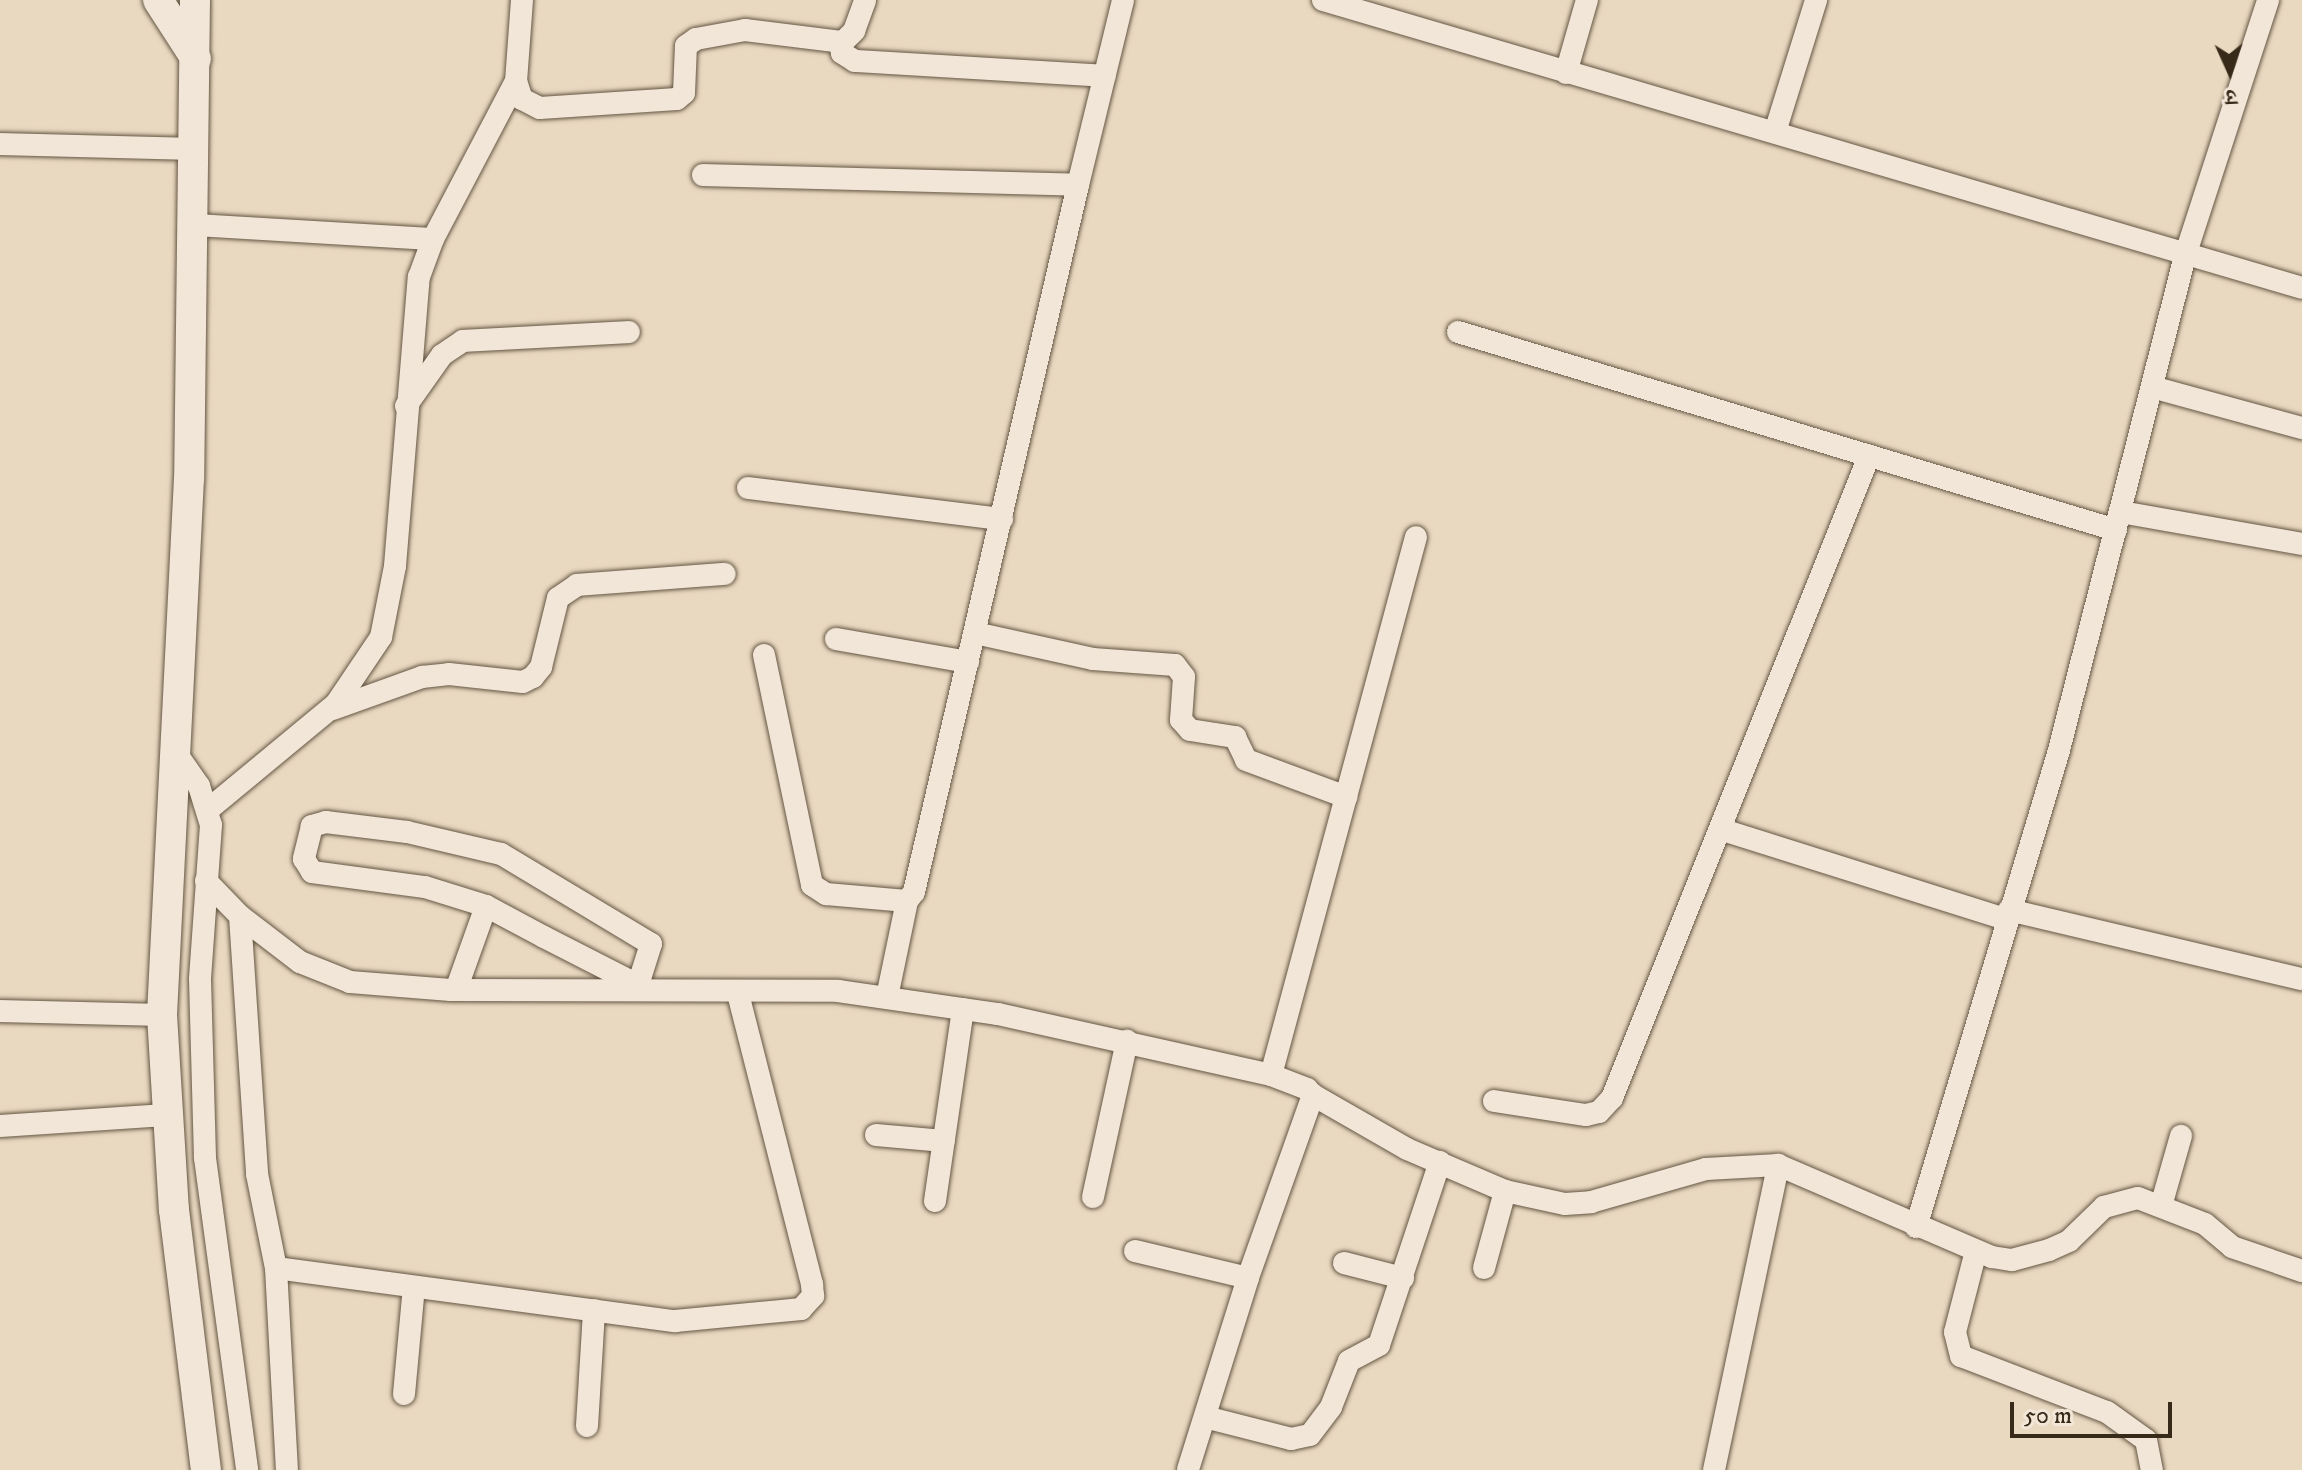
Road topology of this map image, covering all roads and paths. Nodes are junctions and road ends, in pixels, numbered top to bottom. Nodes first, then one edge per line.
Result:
1 (158, 0) edge
2 (195, 0) edge
3 (522, 0) edge
4 (865, 0) edge
5 (1123, 0) edge
6 (1323, 0) edge
7 (1587, 0) edge
8 (1816, 0) edge
9 (2268, 0) edge
10 (840, 42) junction
11 (196, 59) junction
12 (1566, 73) junction
13 (1105, 76) junction
14 (516, 81) junction
15 (1775, 132) junction
16 (0, 144) edge
17 (194, 149) junction
18 (703, 175) dead end
19 (1078, 185) junction
20 (194, 225) junction
21 (433, 239) junction
22 (2185, 256) junction
23 (2302, 288) edge
24 (629, 332) dead end
25 (1458, 332) dead end
26 (2152, 387) junction
27 (406, 407) junction
28 (2302, 428) edge
29 (1869, 456) junction
30 (748, 488) dead end
31 (1002, 519) junction
32 (2119, 521) junction
33 (1416, 537) dead end
34 (2302, 544) edge
35 (725, 574) dead end
36 (975, 633) junction
37 (836, 639) dead end
38 (764, 655) dead end
39 (968, 662) junction
40 (325, 712) junction
41 (174, 750) junction
42 (1346, 797) junction
43 (209, 809) junction
44 (1723, 830) junction
45 (206, 881) junction
46 (907, 901) junction
47 (486, 906) junction
48 (2007, 914) junction
49 (240, 916) junction
50 (2302, 979) edge
51 (646, 989) junction
52 (456, 990) junction
53 (738, 994) junction
54 (887, 997) junction
55 (963, 1009) junction
56 (0, 1011) edge
57 (162, 1015) junction
58 (1127, 1041) junction
59 (1271, 1075) junction
60 (1313, 1095) junction
61 (1494, 1101) dead end
62 (166, 1115) junction
63 (0, 1126) edge
64 (876, 1135) dead end
65 (2181, 1136) dead end
66 (944, 1141) junction
67 (1440, 1162) junction
68 (1778, 1165) junction
69 (1505, 1191) junction
70 (1093, 1197) dead end
71 (935, 1201) dead end
72 (2161, 1206) junction
73 (1916, 1227) junction
74 (1135, 1251) dead end
75 (1976, 1251) junction
76 (1344, 1263) dead end
77 (276, 1268) junction
78 (1484, 1268) dead end
79 (2302, 1271) edge
80 (1248, 1278) junction
81 (1403, 1278) junction
82 (414, 1287) junction
83 (594, 1310) junction
84 (404, 1394) dead end
85 (1205, 1417) junction
86 (587, 1426) dead end
87 (206, 1470) edge
88 (247, 1470) edge
89 (287, 1470) edge
90 (1188, 1470) edge
91 (1714, 1470) edge
92 (2152, 1470) edge

1 - 11 street
2 - 11 street
3 - 14 street
4 - 10 street
5 - 13 street
6 - 12 street
7 - 12 street
8 - 15 street
9 - 22 street
10 - 13 street
10 - 14 street
11 - 17 street
12 - 15 street
13 - 19 street
14 - 21 street
15 - 22 street
16 - 17 street
17 - 20 street
18 - 19 street
19 - 31 street
20 - 21 street
20 - 41 street
21 - 27 street
22 - 23 street
22 - 26 street
24 - 27 street
25 - 29 street
26 - 28 street
26 - 32 street
27 - 40 street
29 - 32 street
29 - 44 street
30 - 31 street
31 - 36 street
32 - 34 street
32 - 48 street
33 - 42 street
35 - 40 street
36 - 39 street
36 - 42 street
37 - 39 street
38 - 46 street
39 - 46 street
40 - 43 street
41 - 43 street
41 - 57 street
42 - 59 street
43 - 45 street
44 - 48 street
44 - 61 street
45 - 49 street
45 - 88 street
46 - 54 street
47 - 51 street
47 - 51 street
47 - 52 street
48 - 50 street
48 - 73 street
49 - 52 street
49 - 77 street
51 - 52 street
51 - 53 street
53 - 54 street
53 - 83 street
54 - 55 street
55 - 58 street
55 - 66 street
56 - 57 street
57 - 62 street
58 - 59 street
58 - 70 street
59 - 60 street
60 - 67 street
60 - 80 street
62 - 63 street
62 - 87 street
64 - 66 street
65 - 72 street
66 - 71 street
67 - 69 street
67 - 81 street
68 - 69 street
68 - 73 street
68 - 91 street
69 - 78 street
72 - 75 street
72 - 79 street
73 - 75 street
74 - 80 street
75 - 92 street
76 - 81 street
77 - 82 street
77 - 89 street
80 - 85 street
81 - 85 street
82 - 83 street
82 - 84 street
83 - 86 street
85 - 90 street

